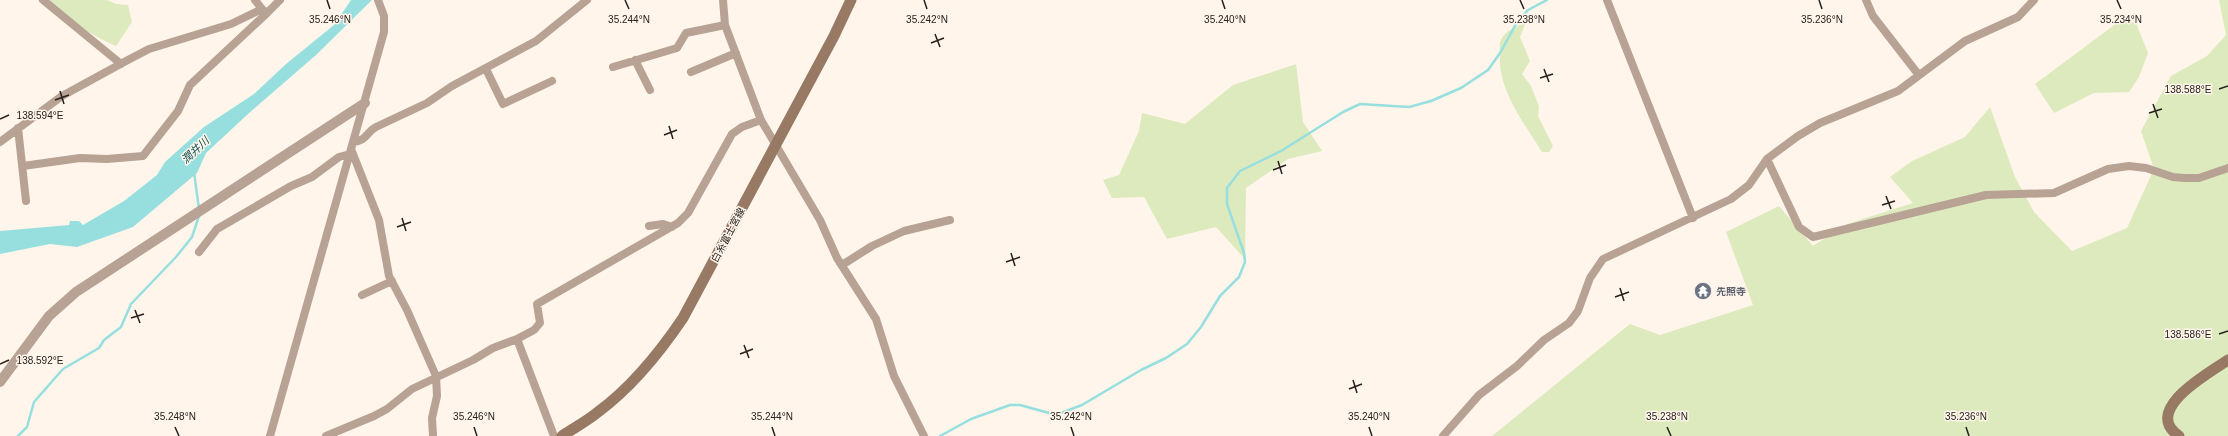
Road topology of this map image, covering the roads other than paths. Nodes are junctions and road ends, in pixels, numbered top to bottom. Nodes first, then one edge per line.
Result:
1 (43, 0) edge
2 (255, 0) edge
3 (280, 0) edge
4 (378, 0) edge
5 (587, 0) edge
6 (723, 0) edge
7 (851, 0) edge
8 (1607, 0) edge
9 (1866, 0) edge
10 (2034, 0) edge
11 (264, 11) junction
12 (725, 25) junction
13 (736, 53) junction
14 (635, 60) junction
15 (121, 64) junction
16 (613, 67) dead end
17 (486, 69) junction
18 (691, 72) dead end
19 (1918, 74) junction
20 (552, 81) dead end
21 (650, 90) dead end
22 (365, 103) junction
23 (761, 120) junction
24 (18, 128) junction
25 (0, 142) edge
26 (777, 146) junction
27 (352, 148) junction
28 (1767, 160) junction
29 (23, 166) junction
30 (2228, 168) edge
31 (26, 201) dead end
32 (1693, 218) junction
33 (950, 220) dead end
34 (649, 226) dead end
35 (672, 227) junction
36 (199, 252) dead end
37 (842, 265) junction
38 (392, 281) junction
39 (362, 295) dead end
40 (517, 339) junction
41 (2228, 360) edge
42 (436, 376) junction
43 (0, 382) edge
44 (270, 436) edge
45 (326, 436) edge
46 (433, 436) edge
47 (554, 436) edge
48 (562, 436) edge
49 (924, 436) edge
50 (1443, 436) edge
51 (2179, 436) edge

1 - 15 street
2 - 11 street
3 - 11 street
4 - 22 street
5 - 17 street
6 - 12 street
7 - 26 main road, 白糸富士宮線
8 - 32 street
9 - 19 street
10 - 19 street
11 - 15 street
11 - 29 street
12 - 13 street
12 - 14 street
13 - 18 street
13 - 23 street
14 - 16 street
14 - 21 street
15 - 24 street
17 - 20 street
17 - 27 street
19 - 28 street
22 - 27 street
22 - 43 street
23 - 26 street
23 - 35 street
24 - 25 street
24 - 29 street
26 - 37 street
26 - 48 main road, 白糸富士宮線
27 - 36 street
27 - 38 street
27 - 44 street
28 - 30 street
28 - 32 street
29 - 31 street
32 - 50 street
33 - 37 street
34 - 35 street
35 - 40 street
37 - 49 street
38 - 39 street
38 - 42 street
40 - 42 street
40 - 47 street
41 - 51 main road
42 - 45 street
42 - 46 street

